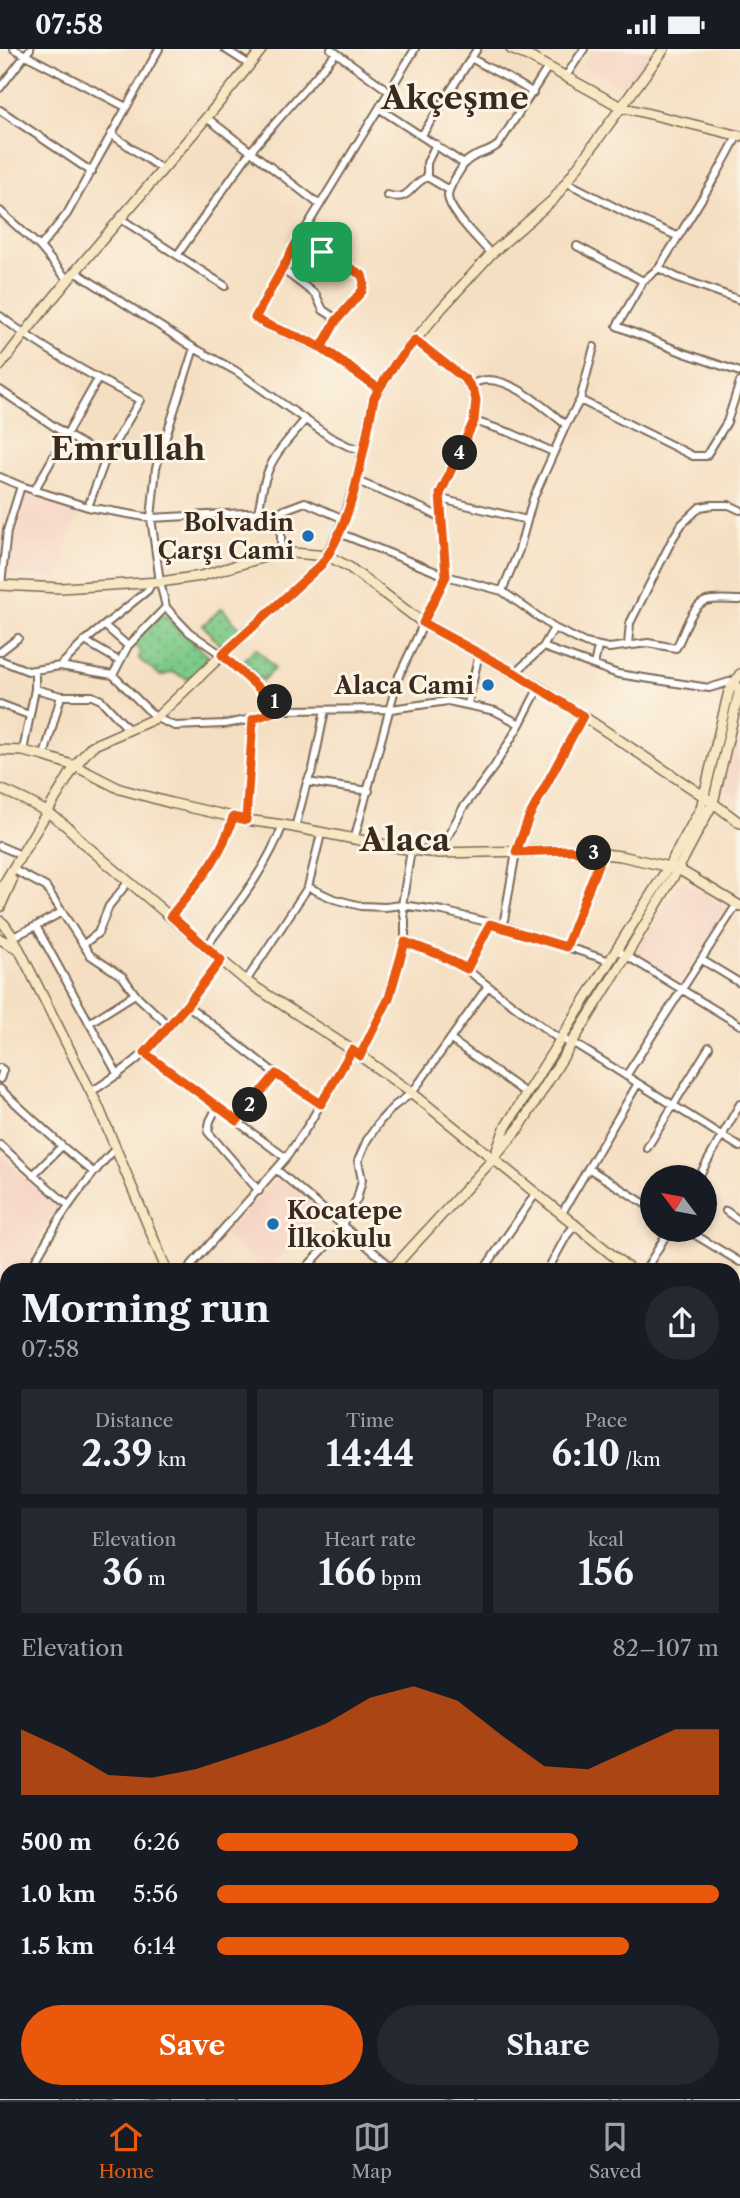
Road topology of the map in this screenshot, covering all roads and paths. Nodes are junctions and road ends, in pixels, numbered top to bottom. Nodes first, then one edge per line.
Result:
1 (14, 49) edge
2 (30, 49) edge
3 (159, 49) edge
4 (225, 49) edge
5 (262, 49) edge
6 (415, 49) edge
7 (477, 49) edge
8 (511, 49) edge
9 (584, 49) edge
10 (664, 49) edge
11 (334, 51) edge
12 (530, 53) edge
13 (25, 56) junction
14 (471, 58) junction
15 (250, 65) junction
16 (548, 67) junction
17 (566, 76) junction
18 (0, 88) edge
19 (390, 92) junction
20 (533, 93) junction
21 (126, 107) junction
22 (621, 107) junction
23 (380, 109) junction
24 (0, 110) edge
25 (207, 118) junction
26 (111, 135) junction
27 (422, 135) junction
28 (739, 135) edge
29 (436, 144) junction
30 (250, 152) junction
31 (464, 164) junction
32 (163, 170) junction
33 (92, 172) junction
34 (427, 177) junction
35 (566, 182) junction
36 (449, 190) junction
37 (387, 195) dead end
38 (320, 205) junction
39 (0, 211) edge
40 (121, 219) junction
41 (677, 236) junction
42 (299, 238) junction
43 (577, 246) dead end
44 (40, 247) junction
45 (178, 254) junction
46 (491, 254) junction
47 (659, 268) junction
48 (282, 269) junction
49 (74, 271) junction
50 (67, 279) junction
51 (643, 281) junction
52 (225, 286) dead end
53 (740, 300) edge
54 (0, 316) edge
55 (337, 319) junction
56 (24, 334) junction
57 (415, 340) junction
58 (594, 347) dead end
59 (194, 348) junction
60 (321, 348) junction
61 (0, 366) edge
62 (740, 372) edge
63 (98, 379) junction
64 (740, 382) edge
65 (470, 386) junction
66 (379, 389) junction
67 (0, 390) edge
68 (580, 400) junction
69 (305, 420) junction
70 (474, 421) junction
71 (566, 425) junction
72 (67, 435) junction
73 (363, 450) junction
74 (553, 452) junction
75 (106, 458) junction
76 (0, 477) edge
77 (357, 481) junction
78 (21, 486) junction
79 (34, 491) junction
80 (441, 499) junction
81 (88, 507) junction
82 (740, 510) edge
83 (281, 511) junction
84 (258, 513) junction
85 (150, 518) junction
86 (344, 519) junction
87 (443, 519) junction
88 (527, 520) junction
89 (340, 533) junction
90 (281, 552) junction
91 (328, 556) junction
92 (446, 576) junction
93 (156, 582) junction
94 (1, 585) edge
95 (502, 591) junction
96 (740, 600) edge
97 (166, 607) junction
98 (423, 623) junction
99 (105, 626) junction
100 (554, 628) junction
101 (18, 638) dead end
102 (85, 641) junction
103 (628, 645) junction
104 (128, 646) junction
105 (543, 647) junction
106 (598, 647) junction
107 (0, 652) edge
108 (479, 653) junction
109 (222, 655) junction
110 (0, 660) edge
111 (119, 661) junction
112 (594, 665) junction
113 (61, 666) junction
114 (35, 670) junction
115 (515, 673) junction
116 (113, 675) junction
117 (739, 680) edge
118 (539, 687) junction
119 (35, 689) junction
120 (61, 696) junction
121 (0, 704) edge
122 (468, 704) junction
123 (282, 709) junction
124 (391, 709) junction
125 (326, 710) junction
126 (29, 715) junction
127 (583, 716) junction
128 (156, 718) junction
129 (253, 719) junction
130 (520, 724) junction
131 (129, 730) junction
132 (0, 750) edge
133 (23, 751) junction
134 (44, 756) junction
135 (75, 766) junction
136 (307, 782) junction
137 (0, 789) edge
138 (369, 791) junction
139 (705, 797) junction
140 (713, 803) junction
141 (46, 812) junction
142 (740, 816) edge
143 (233, 817) junction
144 (246, 820) junction
145 (740, 823) edge
146 (283, 825) junction
147 (295, 828) junction
148 (321, 834) junction
149 (354, 840) junction
150 (0, 846) edge
151 (411, 850) junction
152 (516, 852) junction
153 (439, 853) junction
154 (602, 854) junction
155 (21, 855) junction
156 (674, 868) junction
157 (16, 871) junction
158 (129, 881) junction
159 (308, 887) junction
160 (0, 890) edge
161 (402, 905) junction
162 (738, 905) edge
163 (0, 907) edge
164 (62, 912) junction
165 (171, 916) junction
166 (0, 921) edge
167 (490, 924) junction
168 (36, 926) junction
169 (503, 926) junction
170 (13, 937) junction
171 (0, 939) edge
172 (405, 942) junction
173 (84, 944) junction
174 (206, 947) junction
175 (566, 947) junction
176 (18, 949) junction
177 (617, 950) junction
178 (626, 956) junction
179 (221, 960) junction
180 (702, 960) junction
181 (610, 961) junction
182 (467, 969) junction
183 (246, 981) junction
184 (740, 983) edge
185 (488, 986) junction
186 (681, 991) junction
187 (135, 994) junction
188 (187, 1005) junction
189 (89, 1023) junction
190 (740, 1025) edge
191 (169, 1026) junction
192 (451, 1040) junction
193 (561, 1040) junction
194 (572, 1042) junction
195 (709, 1047) dead end
196 (145, 1053) junction
197 (356, 1053) junction
198 (0, 1068) edge
199 (276, 1074) junction
200 (118, 1075) junction
201 (626, 1076) junction
202 (0, 1079) edge
203 (638, 1085) junction
204 (0, 1089) edge
205 (91, 1092) junction
206 (412, 1093) junction
207 (527, 1094) junction
208 (321, 1104) junction
209 (740, 1104) edge
210 (673, 1106) junction
211 (217, 1107) junction
212 (237, 1121) junction
213 (722, 1136) junction
214 (0, 1146) edge
215 (62, 1146) junction
216 (740, 1147) edge
217 (647, 1148) dead end
218 (115, 1149) junction
219 (286, 1158) junction
220 (494, 1159) junction
221 (705, 1165) edge
222 (588, 1168) junction
223 (277, 1170) junction
224 (93, 1172) junction
225 (33, 1175) junction
226 (259, 1191) junction
227 (537, 1193) junction
228 (640, 1201) edge
229 (68, 1205) junction
230 (726, 1211) dead end
231 (562, 1213) junction
232 (740, 1221) edge
233 (576, 1224) junction
234 (342, 1226) junction
235 (661, 1243) edge
236 (709, 1243) edge
237 (740, 1262) edge
238 (34, 1263) edge
239 (164, 1263) edge
240 (193, 1263) edge
241 (311, 1263) edge
242 (383, 1263) edge
243 (397, 1263) edge
244 (488, 1263) edge
245 (551, 1263) edge
246 (622, 1263) edge
247 (649, 1263) edge

1 - 13 street
2 - 13 street
3 - 21 street
4 - 15 street
5 - 15 street
6 - 19 street
7 - 14 street
8 - 12 street
9 - 17 street
10 - 22 street
11 - 19 street
11 - 30 street
12 - 16 street
13 - 18 street
13 - 21 street
14 - 20 street
14 - 27 street
15 - 25 street
16 - 17 street
16 - 20 street
17 - 22 street
19 - 23 street
20 - 31 street
21 - 26 street
22 - 28 street
22 - 35 street
23 - 27 street
23 - 38 street
24 - 33 street
25 - 30 street
25 - 32 street
26 - 32 street
26 - 33 street
27 - 29 street
28 - 41 street
29 - 31 street
29 - 34 street
30 - 38 street
30 - 45 street
31 - 36 street
32 - 40 street
33 - 44 street
34 - 36 street
34 - 37 street
35 - 41 street
35 - 46 street
36 - 46 street
38 - 42 street
39 - 44 street
40 - 45 street
40 - 49 street
41 - 47 street
42 - 48 street
42 - 55 street
43 - 51 street
44 - 50 street
45 - 52 street
46 - 57 street
47 - 51 street
47 - 53 street
48 - 55 street
48 - 60 street
49 - 50 street
49 - 59 street
50 - 56 street
51 - 62 street
54 - 56 street
55 - 60 street
56 - 61 street
56 - 63 street
57 - 65 street
57 - 66 street
58 - 68 street
59 - 69 street
59 - 85 street
60 - 66 street
63 - 72 street
63 - 75 street
64 - 68 street
65 - 70 street
65 - 71 street
66 - 73 street
67 - 72 street
68 - 71 street
69 - 73 street
69 - 84 street
70 - 74 street
70 - 80 street
71 - 74 street
72 - 75 street
72 - 79 street
73 - 77 street
74 - 88 street
75 - 81 street
76 - 78 street
77 - 86 street
77 - 87 street
78 - 79 street
78 - 94 street
79 - 81 street
80 - 87 street
80 - 88 street
81 - 85 street
82 - 103 street
83 - 84 street
83 - 86 street
83 - 90 street
84 - 85 street
85 - 93 street
86 - 89 street
87 - 92 street
88 - 95 street
89 - 91 street
89 - 92 street
90 - 91 street
90 - 93 street
91 - 98 street
91 - 109 street
92 - 95 street
92 - 98 street
93 - 94 street
93 - 97 street
93 - 99 street
95 - 100 street
96 - 103 street
97 - 104 street
97 - 109 street
98 - 108 street
98 - 124 street
99 - 102 street
99 - 104 street
100 - 105 street
100 - 106 street
101 - 107 street
102 - 111 street
102 - 113 street
103 - 106 street
104 - 111 street
105 - 112 street
105 - 115 street
106 - 112 street
108 - 115 street
108 - 122 street
109 - 123 street
109 - 128 street
110 - 114 street
111 - 116 street
112 - 117 street
113 - 114 street
113 - 116 street
114 - 119 street
115 - 118 street
116 - 128 street
117 - 139 street
117 - 140 street
118 - 127 street
118 - 130 street
119 - 120 street
119 - 126 street
120 - 131 street
120 - 134 street
121 - 126 street
122 - 124 street
122 - 130 street
123 - 125 street
123 - 129 street
124 - 125 street
124 - 138 street
125 - 136 street
126 - 133 street
127 - 139 street
127 - 152 street
128 - 129 street
128 - 131 street
129 - 144 street
130 - 153 street
131 - 135 street
132 - 133 street
133 - 134 street
134 - 135 street
135 - 141 street
135 - 143 street
136 - 138 street
136 - 147 street
137 - 141 street
138 - 149 street
139 - 140 street
139 - 156 street
140 - 142 street
140 - 145 street
140 - 156 street
141 - 155 street
141 - 158 street
143 - 144 street
143 - 165 street
144 - 146 street
146 - 147 street
146 - 174 street
147 - 148 street
148 - 149 street
148 - 159 street
149 - 151 street
150 - 155 street
151 - 153 street
151 - 161 street
152 - 153 street
152 - 154 street
152 - 169 street
154 - 156 street
154 - 175 street
155 - 157 street
155 - 160 street
156 - 162 street
156 - 177 street
156 - 178 street
157 - 163 street
157 - 164 street
158 - 165 street
158 - 173 street
159 - 161 street
159 - 183 street
161 - 167 street
161 - 172 street
162 - 180 street
164 - 168 street
164 - 173 street
165 - 174 street
166 - 170 street
167 - 169 street
167 - 182 street
168 - 170 street
168 - 189 street
169 - 175 street
170 - 176 street
171 - 176 street
172 - 182 street
172 - 197 street
173 - 187 street
174 - 179 street
175 - 181 street
176 - 205 street
177 - 178 street
177 - 181 street
178 - 186 street
178 - 194 street
179 - 183 street
179 - 188 street
180 - 184 street
180 - 186 street
181 - 193 street
182 - 185 street
183 - 197 street
185 - 192 street
185 - 193 street
186 - 190 street
186 - 201 street
187 - 189 street
187 - 191 street
188 - 191 street
188 - 199 street
189 - 200 street
191 - 196 street
192 - 206 street
192 - 207 street
193 - 194 street
193 - 207 street
194 - 201 street
194 - 220 street
195 - 210 street
196 - 200 street
196 - 211 street
197 - 206 street
197 - 208 street
198 - 202 street
199 - 208 street
199 - 212 street
200 - 205 street
201 - 203 street
203 - 210 street
203 - 222 street
204 - 215 street
205 - 218 street
206 - 220 street
206 - 234 street
207 - 220 street
208 - 219 street
209 - 213 street
210 - 213 street
210 - 217 street
211 - 212 street
211 - 226 street
212 - 219 street
213 - 216 street
213 - 221 street
214 - 225 street
215 - 224 street
215 - 225 street
218 - 224 street
218 - 239 street
219 - 223 street
220 - 227 street
220 - 243 street
222 - 228 street
222 - 231 street
223 - 226 street
223 - 234 street
224 - 229 street
225 - 229 street
226 - 240 street
227 - 231 street
227 - 244 street
229 - 238 street
230 - 232 street
231 - 233 street
233 - 245 street
233 - 246 street
234 - 241 street
234 - 242 street
235 - 247 street
236 - 237 street

